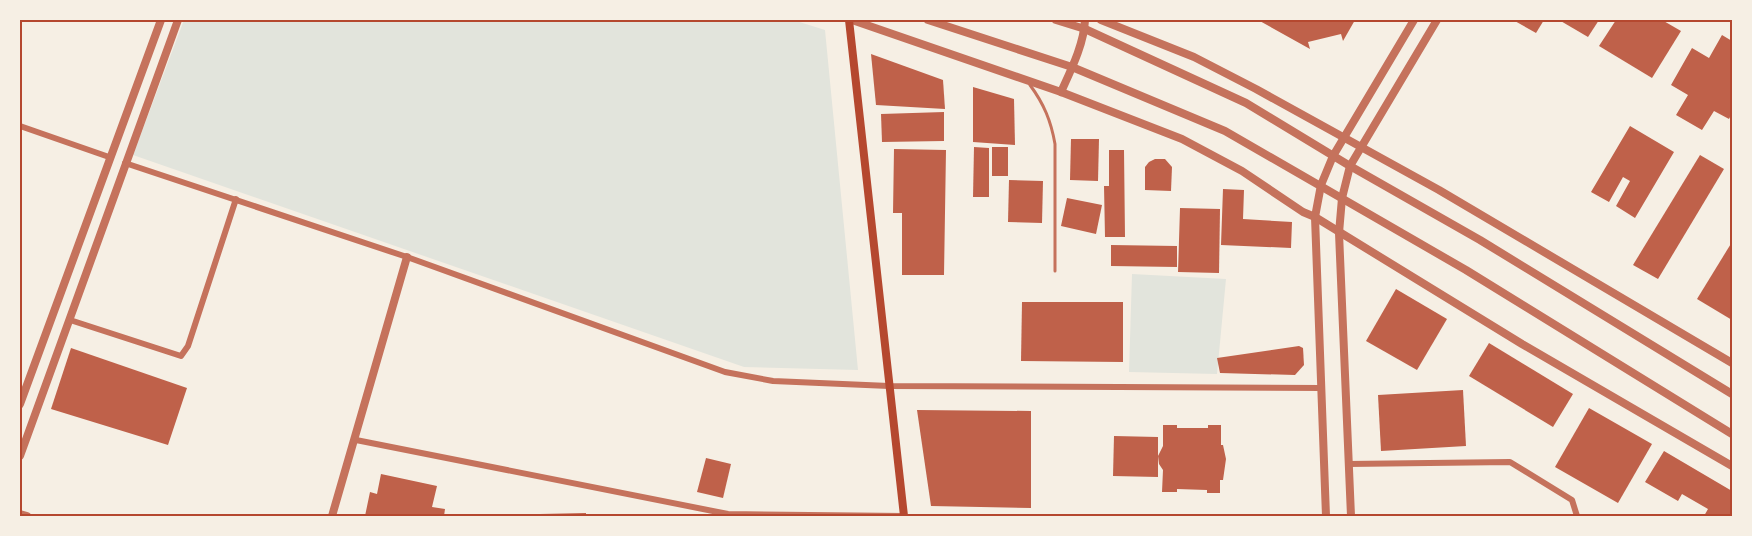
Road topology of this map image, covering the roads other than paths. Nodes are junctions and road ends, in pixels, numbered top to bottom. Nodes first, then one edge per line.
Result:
1 (161, 20) edge
2 (178, 20) edge
3 (851, 20) edge
4 (928, 20) edge
5 (1056, 20) edge
6 (1085, 20) edge
7 (1101, 20) edge
8 (1414, 20) edge
9 (1437, 20) edge
10 (1084, 29) junction
11 (1072, 67) junction
12 (1028, 81) junction
13 (1061, 92) junction
14 (20, 126) edge
15 (1344, 137) junction
16 (1362, 147) junction
17 (1334, 156) junction
18 (109, 157) junction
19 (125, 163) junction
20 (1350, 166) junction
21 (1321, 185) junction
22 (1342, 198) junction
23 (236, 199) junction
24 (1315, 217) junction
25 (1339, 233) junction
26 (407, 257) junction
27 (1055, 271) dead end
28 (70, 320) junction
29 (1732, 363) edge
30 (889, 386) junction
31 (1321, 388) junction
32 (1732, 394) edge
33 (20, 404) edge
34 (1732, 434) edge
35 (356, 440) junction
36 (20, 456) edge
37 (1348, 464) junction
38 (1732, 466) edge
39 (20, 514) edge
40 (27, 516) edge
41 (332, 516) edge
42 (904, 516) edge
43 (1326, 516) edge
44 (1350, 516) edge
45 (1577, 516) edge

1 - 18 street
2 - 19 street
3 - 12 street
3 - 30 main road
4 - 11 street
5 - 10 street
6 - 10 street
7 - 15 street
8 - 15 street
9 - 16 street
10 - 11 street
10 - 17 street
11 - 13 street
11 - 21 street
12 - 13 street
12 - 27 lane
13 - 24 street
14 - 18 street
15 - 16 street
15 - 17 street
16 - 20 street
16 - 29 street
17 - 20 street
17 - 21 street
18 - 33 street
19 - 23 street
19 - 28 street
20 - 22 street
20 - 32 street
21 - 22 street
21 - 24 street
22 - 25 street
22 - 34 street
23 - 26 street
23 - 28 street
24 - 25 street
24 - 31 street
25 - 37 street
25 - 38 street
26 - 30 street
26 - 35 street
28 - 36 street
30 - 31 street
30 - 42 main road
31 - 43 street
35 - 41 street
35 - 42 street
37 - 44 street
37 - 45 street
39 - 40 street

